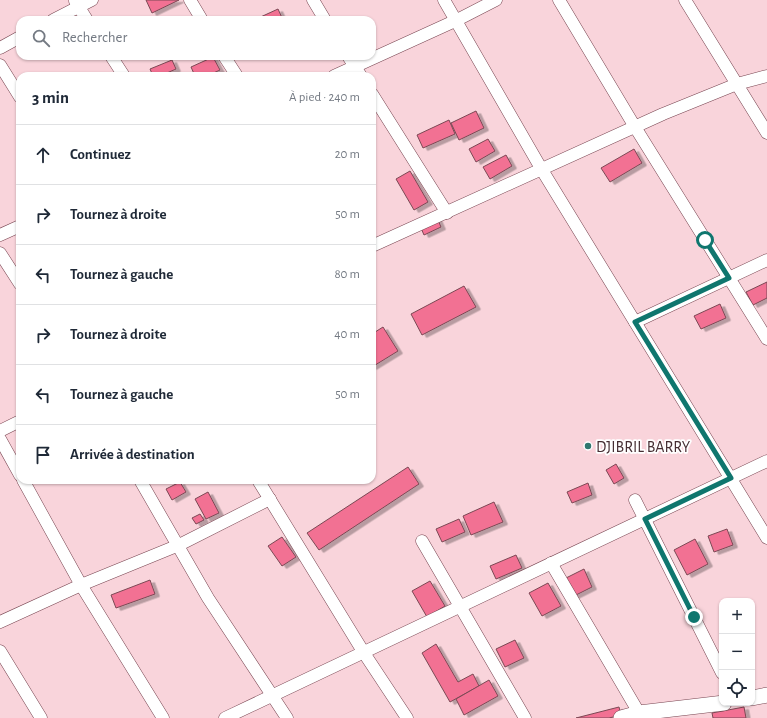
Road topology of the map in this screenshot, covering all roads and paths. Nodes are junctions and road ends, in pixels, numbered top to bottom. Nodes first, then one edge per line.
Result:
1 (92, 0) edge
2 (190, 0) edge
3 (313, 0) edge
4 (444, 0) edge
5 (496, 0) edge
6 (559, 0) edge
7 (685, 0) edge
8 (76, 3) edge
9 (58, 16) edge
10 (84, 16) edge
11 (200, 16) edge
12 (323, 16) edge
13 (457, 20) junction
14 (16, 39) edge
15 (0, 48) edge
16 (376, 56) edge
17 (114, 60) edge
18 (227, 60) edge
19 (367, 60) edge
20 (0, 65) edge
21 (354, 66) edge
22 (121, 72) edge
23 (234, 72) edge
24 (342, 72) edge
25 (767, 76) edge
26 (737, 84) junction
27 (16, 91) edge
28 (376, 100) edge
29 (635, 127) junction
30 (767, 133) edge
31 (542, 170) junction
32 (447, 213) junction
33 (16, 228) edge
34 (0, 235) edge
35 (376, 244) edge
36 (0, 253) edge
37 (767, 260) edge
38 (16, 278) edge
39 (729, 278) junction
40 (635, 322) junction
41 (767, 339) edge
42 (16, 423) edge
43 (0, 431) edge
44 (0, 439) edge
45 (767, 461) edge
46 (16, 468) edge
47 (731, 478) junction
48 (25, 484) edge
49 (142, 484) edge
50 (261, 484) edge
51 (270, 498) junction
52 (634, 500) dead end
53 (645, 519) junction
54 (767, 538) edge
55 (422, 541) dead end
56 (178, 545) junction
57 (551, 563) junction
58 (81, 585) junction
59 (461, 606) junction
60 (0, 622) edge
61 (0, 651) edge
62 (364, 653) junction
63 (720, 670) edge
64 (273, 695) junction
65 (767, 695) edge
66 (755, 697) edge
67 (719, 704) edge
68 (641, 716) edge
69 (41, 718) edge
70 (163, 718) edge
71 (225, 718) edge
72 (286, 718) edge
73 (406, 718) edge
74 (525, 718) edge
75 (621, 718) edge

1 - 8 street
2 - 11 street
3 - 12 street
4 - 13 street
5 - 13 street
6 - 29 street
7 - 26 street
8 - 9 street
8 - 10 street
13 - 16 street
13 - 31 street
14 - 15 street
17 - 22 street
18 - 23 street
19 - 21 street
20 - 27 street
21 - 24 street
25 - 26 street
26 - 29 street
26 - 30 street
28 - 32 street
29 - 31 street
29 - 39 street
31 - 32 street
31 - 40 street
32 - 35 street
33 - 34 street
36 - 38 street
37 - 39 street
39 - 40 street
39 - 41 street
40 - 47 street
42 - 43 street
44 - 46 street
45 - 47 street
47 - 53 street
47 - 54 street
48 - 58 street
49 - 56 street
50 - 51 street
51 - 56 street
51 - 62 street
52 - 53 street
53 - 57 street
53 - 63 street
55 - 59 street
56 - 58 street
56 - 64 street
57 - 59 street
57 - 68 street
58 - 60 street
58 - 70 street
59 - 62 street
59 - 74 street
61 - 69 street
62 - 64 street
62 - 73 street
64 - 71 street
64 - 72 street
65 - 66 street
67 - 68 street
68 - 75 street

